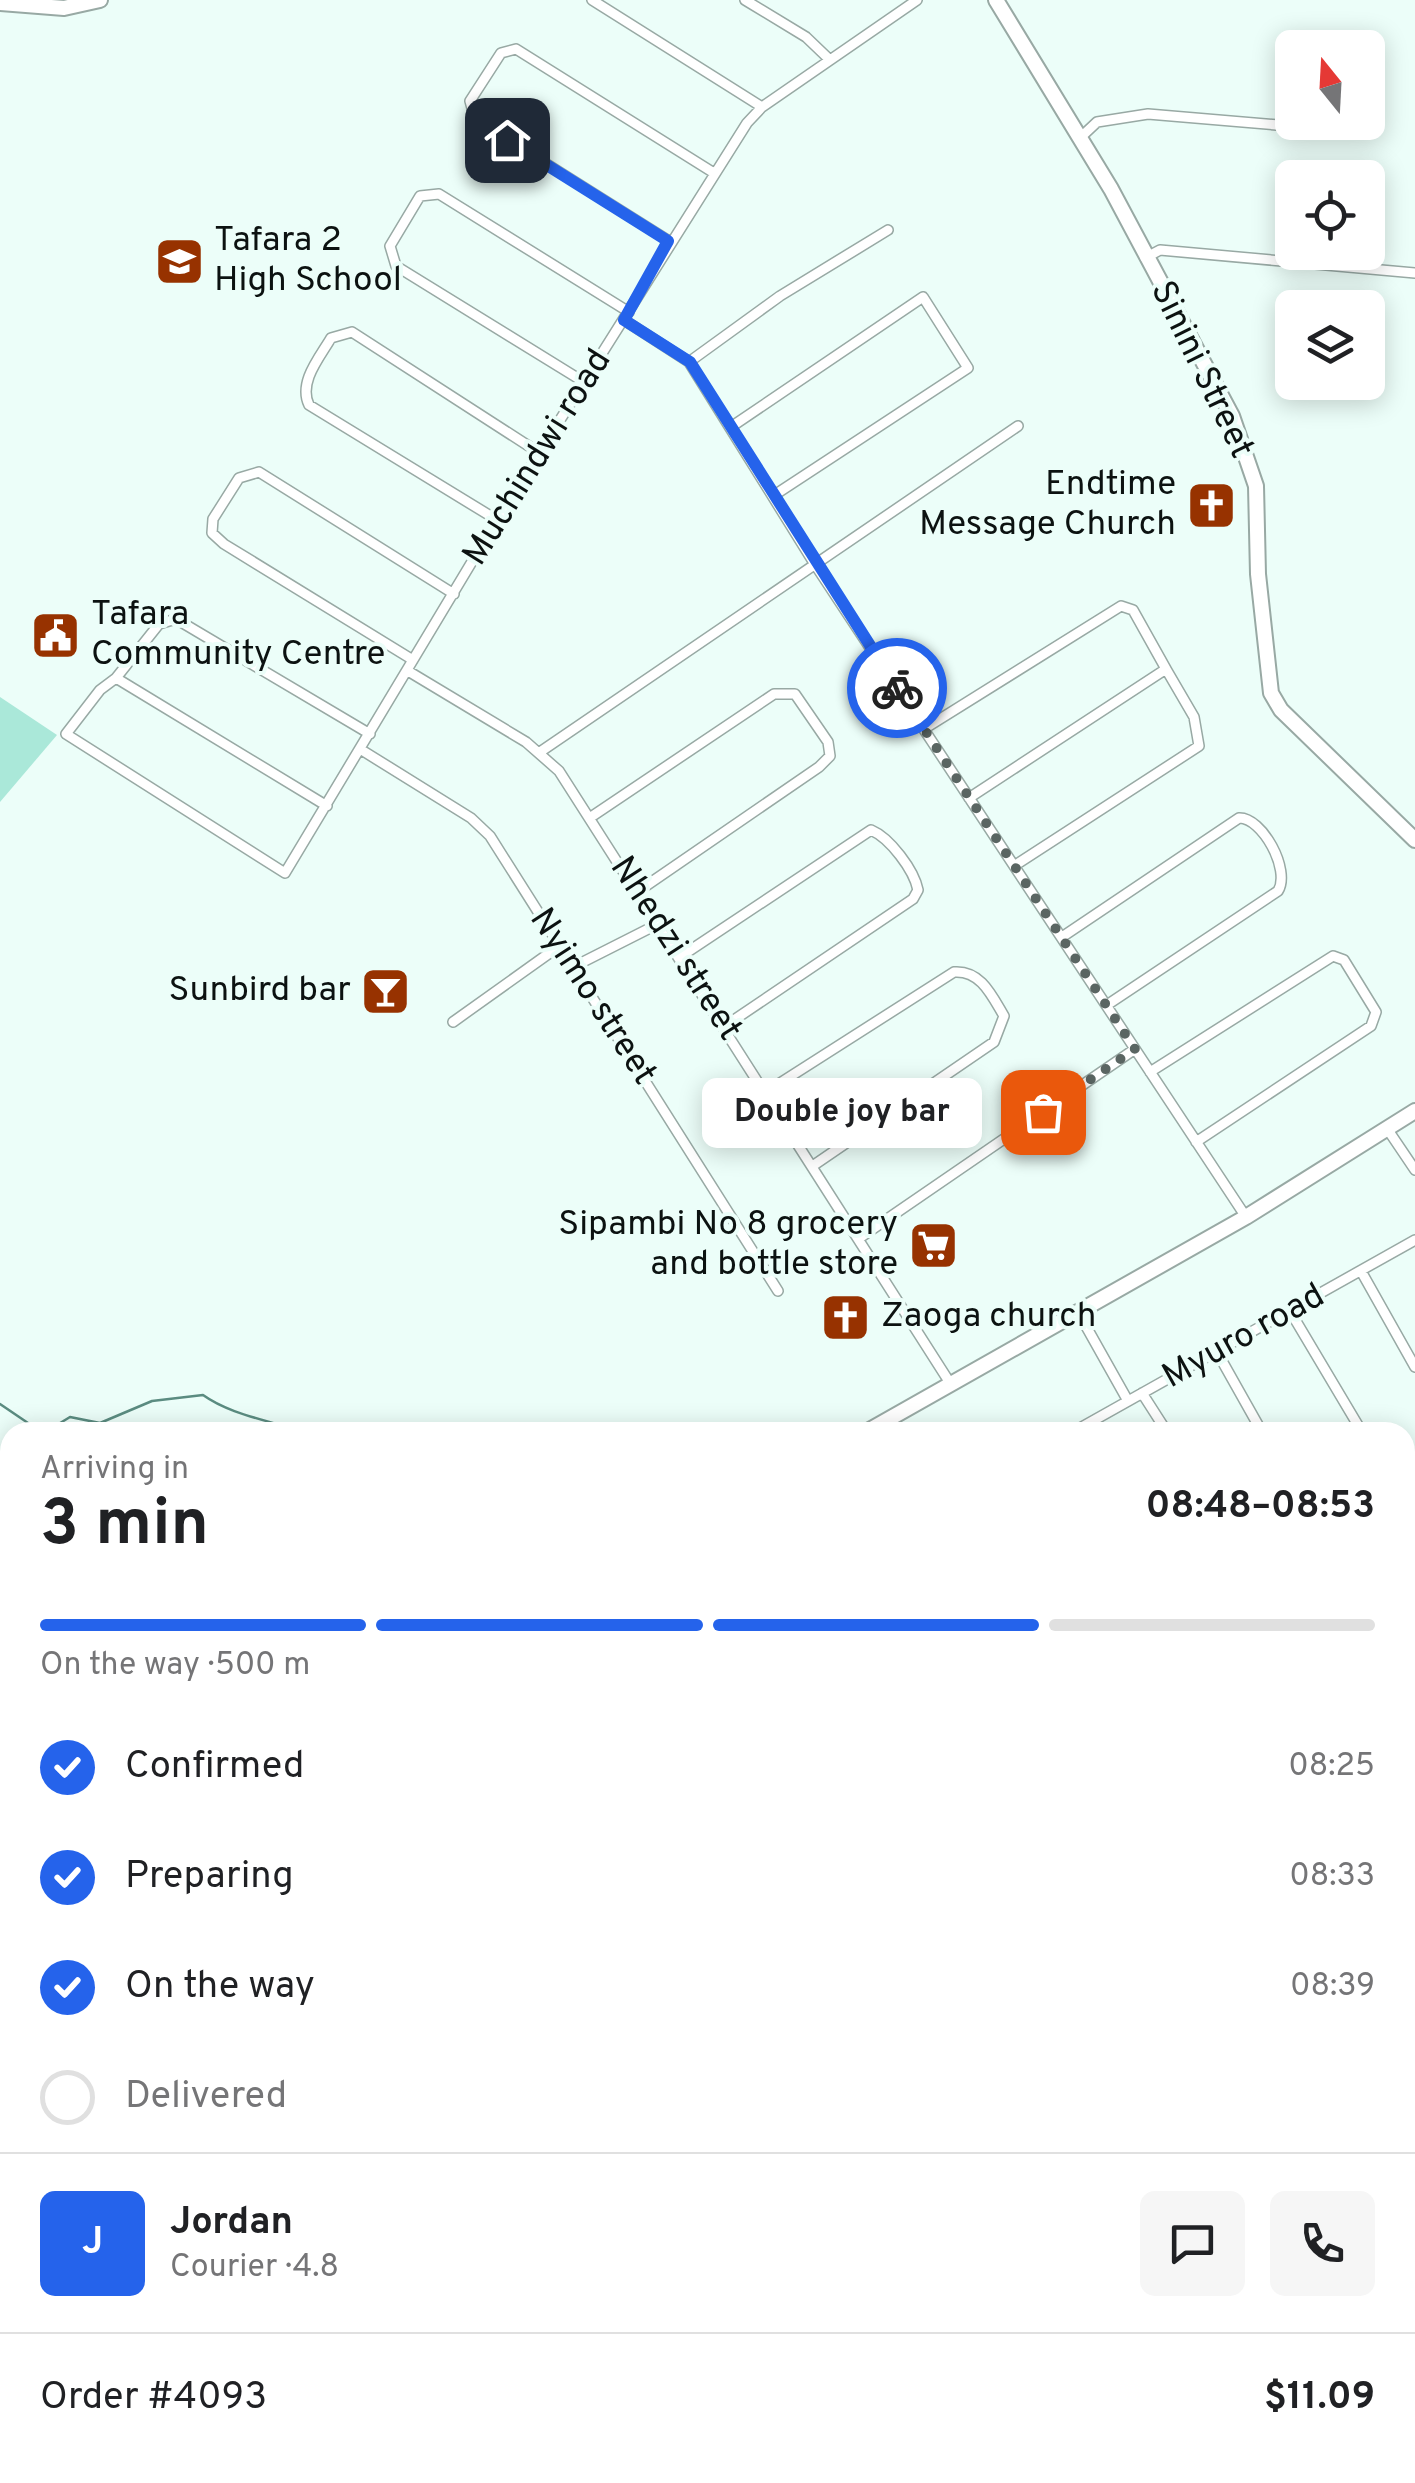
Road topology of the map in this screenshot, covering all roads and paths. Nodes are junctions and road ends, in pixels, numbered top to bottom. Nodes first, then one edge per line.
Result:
1 (100, 0) edge
2 (592, 0) edge
3 (744, 0) edge
4 (916, 0) edge
5 (996, 0) edge
6 (0, 3) edge
7 (830, 60) junction
8 (762, 107) junction
9 (1275, 125) edge
10 (1081, 137) junction
11 (714, 174) junction
12 (888, 230) dead end
13 (668, 241) junction
14 (1146, 258) junction
15 (1415, 273) edge
16 (627, 316) junction
17 (690, 362) junction
18 (584, 382) junction
19 (1018, 426) dead end
20 (731, 427) junction
21 (541, 454) junction
22 (774, 496) junction
23 (497, 520) junction
24 (816, 566) junction
25 (454, 594) junction
26 (414, 660) junction
27 (1166, 669) junction
28 (408, 672) junction
29 (116, 678) junction
30 (924, 729) junction
31 (370, 734) junction
32 (360, 749) junction
33 (540, 752) junction
34 (970, 798) junction
35 (326, 806) junction
36 (591, 817) junction
37 (1415, 840) edge
38 (1014, 866) junction
39 (637, 892) junction
40 (658, 924) junction
41 (1062, 938) junction
42 (558, 947) junction
43 (680, 957) junction
44 (573, 967) junction
45 (1107, 1005) junction
46 (453, 1022) dead end
47 (724, 1026) junction
48 (1135, 1049) junction
49 (1150, 1072) junction
50 (766, 1092) junction
51 (1415, 1111) edge
52 (1388, 1130) junction
53 (1196, 1142) junction
54 (1410, 1152) edge
55 (814, 1165) junction
56 (1415, 1170) edge
57 (1246, 1217) junction
58 (860, 1237) junction
59 (1415, 1240) edge
60 (1361, 1271) junction
61 (778, 1291) dead end
62 (1290, 1310) junction
63 (1078, 1312) junction
64 (1217, 1352) junction
65 (1415, 1367) edge
66 (950, 1384) junction
67 (1142, 1394) junction
68 (1128, 1401) junction
69 (884, 1422) edge
70 (1091, 1422) edge
71 (1160, 1422) edge
72 (1256, 1422) edge
73 (1356, 1422) edge

1 - 6 street
2 - 8 street
3 - 7 street
4 - 7 street, Muchindwi road
5 - 10 street, Sinini Street
7 - 8 street, Muchindwi road
8 - 11 street, Muchindwi road
9 - 10 street
10 - 14 street, Sinini Street
11 - 13 street, Muchindwi road
11 - 13 street
12 - 17 street
13 - 16 street, Muchindwi road
14 - 15 street
14 - 37 street, Sinini Street
16 - 17 street
16 - 18 street, Muchindwi road
16 - 18 street
17 - 20 street
18 - 21 street, Muchindwi road
19 - 24 street
20 - 22 street
20 - 22 street
21 - 23 street, Muchindwi road
21 - 23 street
22 - 24 street
23 - 25 street, Muchindwi road
24 - 30 street
24 - 33 street
25 - 26 street, Muchindwi road
25 - 26 street
26 - 28 street, Muchindwi road
27 - 30 street
27 - 34 street
27 - 38 street
28 - 31 street, Muchindwi road
28 - 33 street, Nhedzi street
29 - 31 street
29 - 35 street
29 - 35 street, Muchindwi road
30 - 34 street
31 - 32 street, Muchindwi road
32 - 35 street, Muchindwi road
32 - 42 street, Nyimo street
33 - 36 street, Nhedzi street
34 - 38 street
36 - 39 street, Nhedzi street
36 - 39 street
38 - 41 street
39 - 40 street, Nhedzi street
40 - 43 street, Nhedzi street
40 - 44 street
41 - 45 street
41 - 45 street
42 - 44 street, Nyimo street
42 - 46 street
43 - 47 street, Nhedzi street
43 - 47 street
44 - 61 street, Nyimo street
45 - 48 street
47 - 50 street, Nhedzi street
48 - 49 street
48 - 58 street
49 - 53 street
49 - 53 street
50 - 55 street, Nhedzi street
50 - 55 street
51 - 52 street
52 - 54 street
52 - 57 street
53 - 57 street
54 - 56 street
55 - 58 street, Nhedzi street
57 - 63 street
58 - 66 street, Nhedzi street
59 - 60 street, Myuro road
60 - 62 street, Myuro road
60 - 65 street
62 - 64 street, Myuro road
62 - 73 street
63 - 66 street
63 - 68 street
64 - 67 street, Myuro road
64 - 72 street
66 - 69 street
67 - 68 street, Myuro road
67 - 71 street
68 - 70 street, Myuro road

